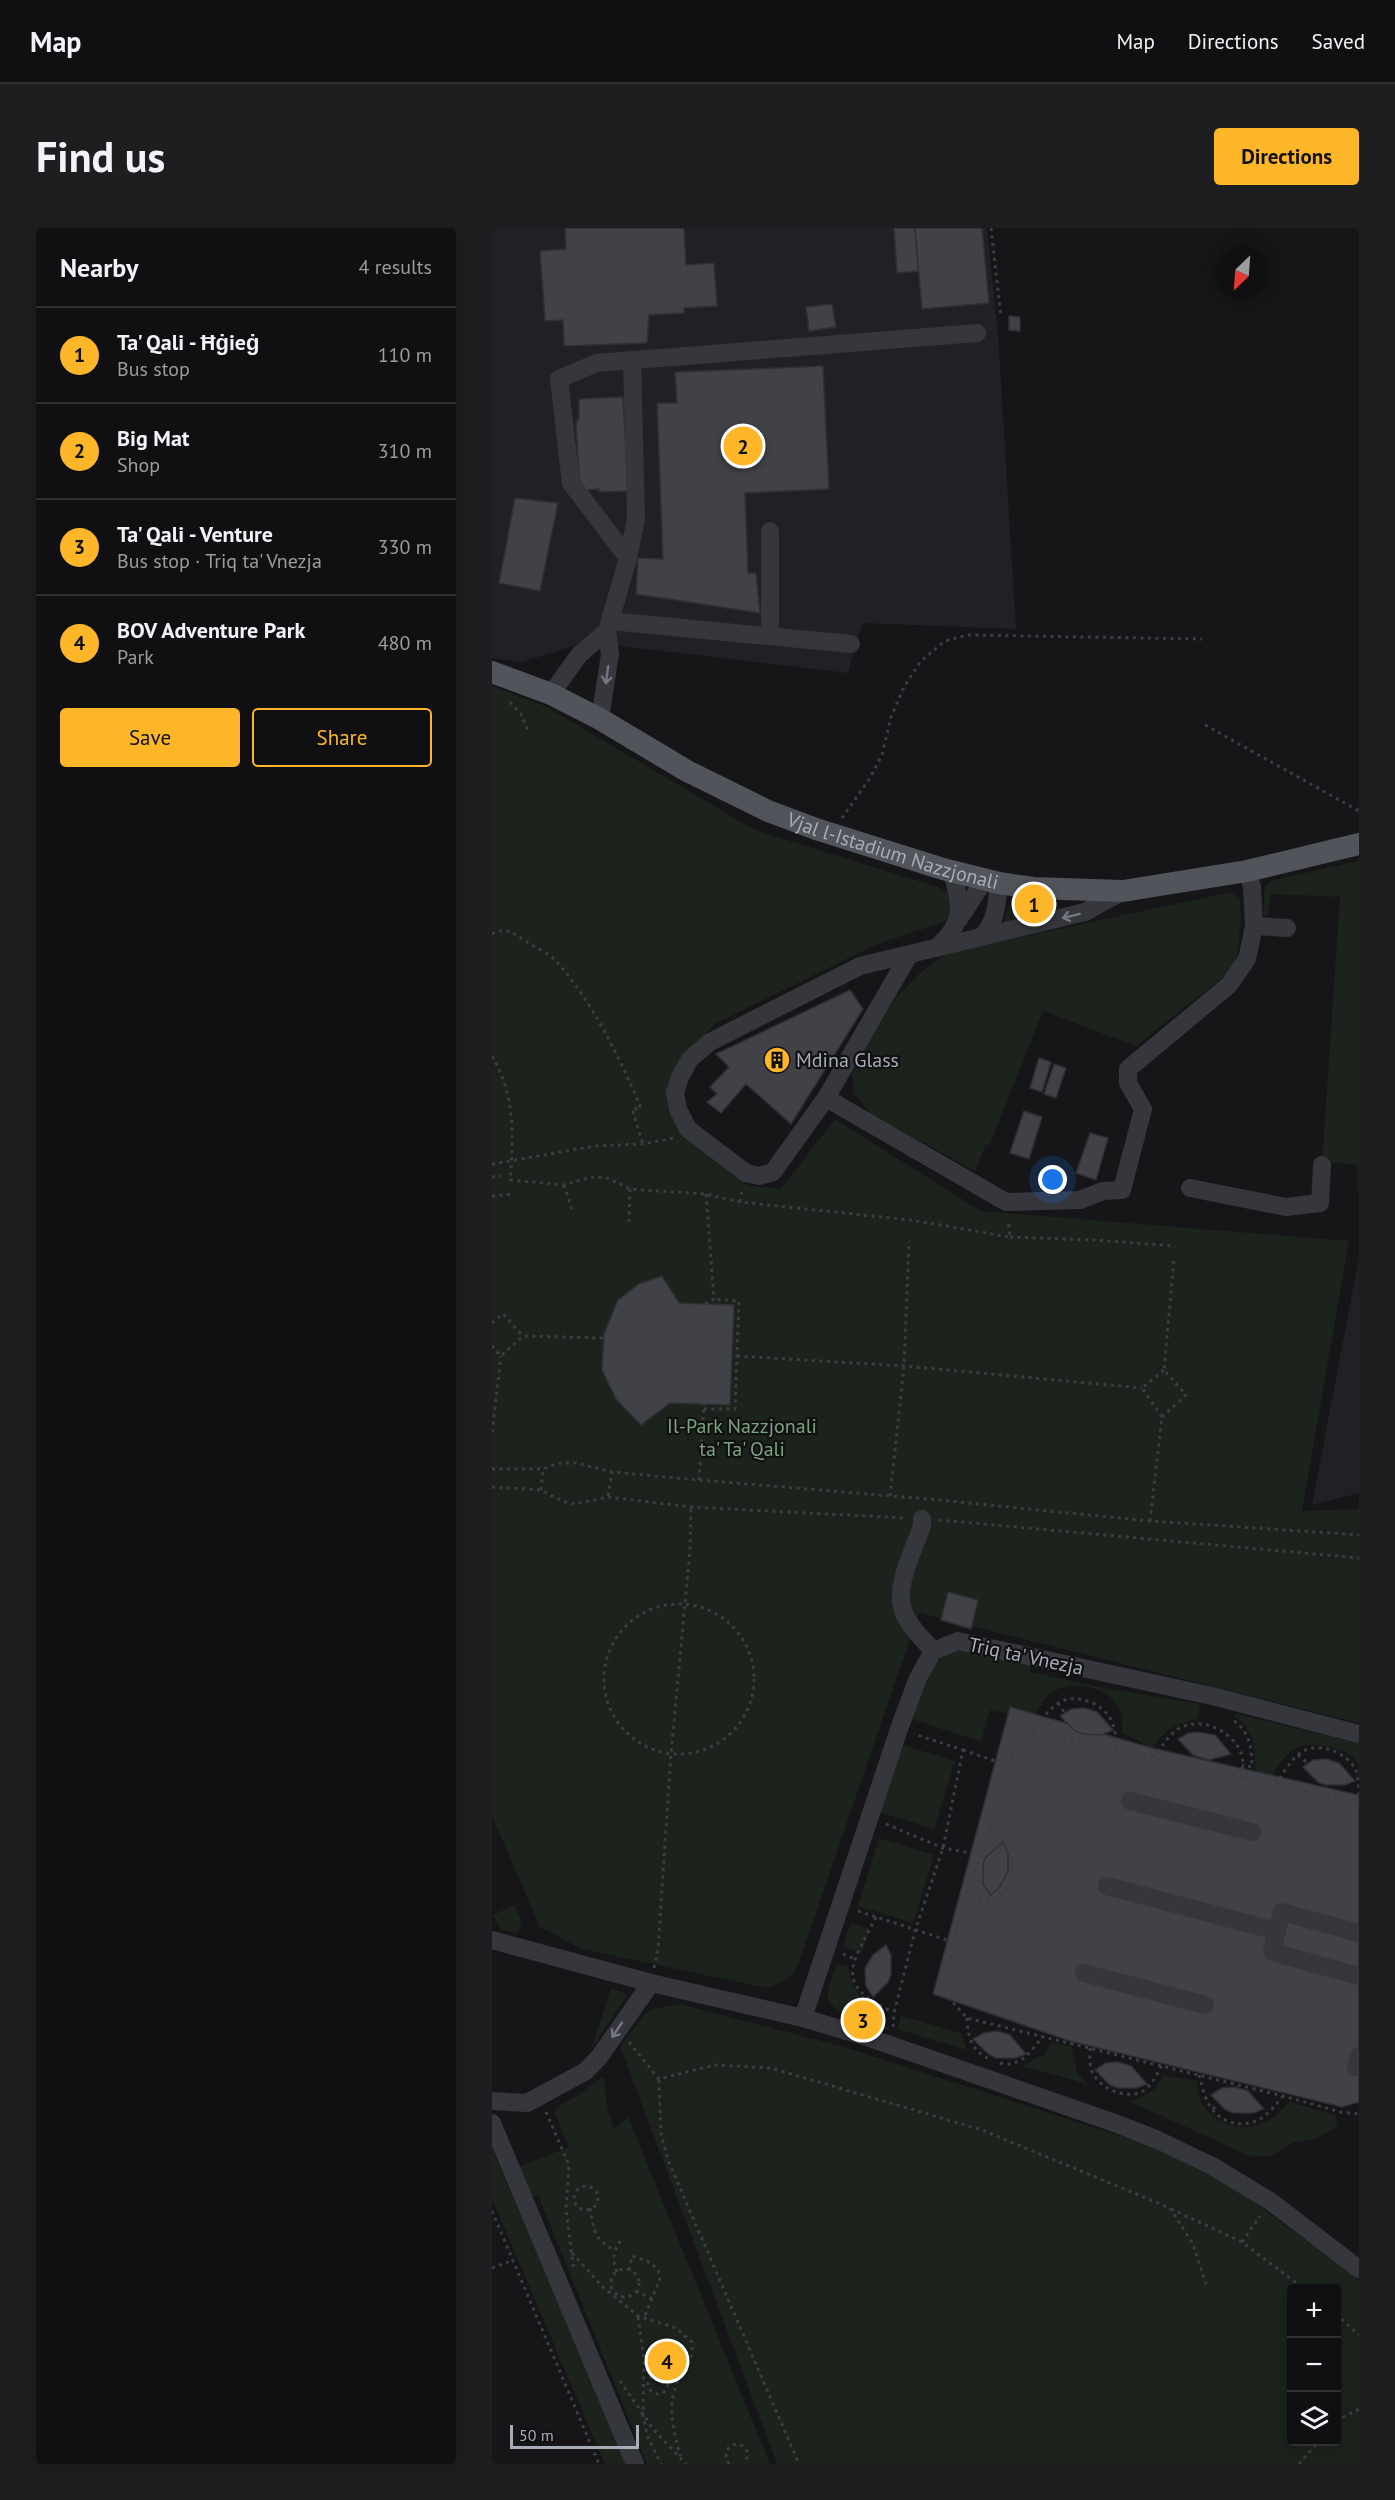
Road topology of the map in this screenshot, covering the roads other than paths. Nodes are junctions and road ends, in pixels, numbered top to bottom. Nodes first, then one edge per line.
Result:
1 (977, 333) dead end
2 (632, 360) junction
3 (770, 531) dead end
4 (628, 558) junction
5 (609, 626) junction
6 (770, 636) junction
7 (851, 644) dead end
8 (492, 672) edge
9 (551, 694) junction
10 (600, 719) junction
11 (1359, 844) edge
12 (952, 872) junction
13 (1248, 872) junction
14 (992, 881) junction
15 (1123, 891) junction
16 (958, 921) junction
17 (1254, 926) junction
18 (1287, 928) dead end
19 (982, 937) junction
20 (935, 949) junction
21 (909, 955) junction
22 (826, 1098) junction
23 (1322, 1165) dead end
24 (1190, 1188) dead end
25 (922, 1519) dead end
26 (933, 1651) junction
27 (1359, 1734) edge
28 (1130, 1801) dead end
29 (1252, 1832) dead end
30 (1107, 1886) dead end
31 (1275, 1932) junction
32 (1359, 1933) edge
33 (492, 1940) edge
34 (1084, 1973) dead end
35 (1359, 1976) edge
36 (651, 1983) junction
37 (1205, 2005) dead end
38 (803, 2018) junction
39 (492, 2101) edge
40 (492, 2123) edge
41 (1359, 2269) edge
42 (635, 2464) edge

1 - 2 street
2 - 4 street
2 - 4 street
3 - 6 street
4 - 5 street
5 - 6 street
5 - 9 street
5 -> 10 street
6 - 7 street
8 - 9 main road, Vjal l-Istadium Nazzjonali
9 - 10 main road, Vjal l-Istadium Nazzjonali
10 - 12 main road, Vjal l-Istadium Nazzjonali
11 - 13 main road, Vjal l-Istadium Nazzjonali
12 - 14 main road, Vjal l-Istadium Nazzjonali
12 - 16 street
13 - 15 main road, Vjal l-Istadium Nazzjonali
13 - 17 street
14 - 15 main road, Vjal l-Istadium Nazzjonali
14 - 16 street
14 - 19 street
15 -> 19 street
16 - 20 street
17 - 18 street
17 - 22 street
19 - 20 street
20 - 21 street
21 - 22 street
21 - 22 street
23 - 24 street
25 - 26 street
26 - 27 street, Triq ta' Vnezja
26 - 38 street
28 - 29 street
30 - 31 street
31 - 32 street
31 - 35 street
33 - 36 street
34 - 37 street
36 - 38 street
36 -> 39 street
38 - 41 street
40 - 42 street

